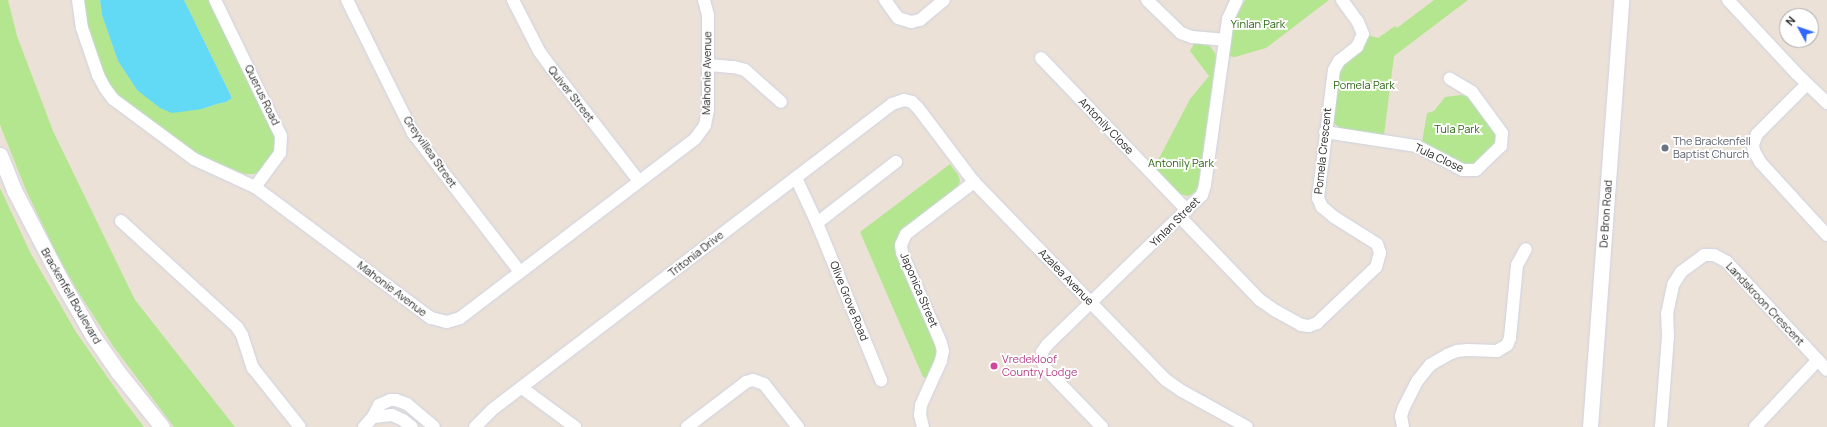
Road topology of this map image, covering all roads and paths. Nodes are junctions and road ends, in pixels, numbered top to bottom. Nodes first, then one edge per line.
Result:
1 (78, 0) edge
2 (215, 0) edge
3 (347, 0) edge
4 (513, 0) edge
5 (704, 0) edge
6 (885, 0) edge
7 (944, 0) edge
8 (1147, 0) edge
9 (1237, 0) edge
10 (1342, 0) edge
11 (1620, 0) edge
12 (1728, 0) edge
13 (1224, 40) junction
14 (1041, 58) dead end
15 (709, 65) junction
16 (1450, 79) dead end
17 (1807, 84) junction
18 (908, 101) joint
19 (781, 102) dead end
20 (1827, 103) edge
21 (1325, 132) junction
22 (0, 155) edge
23 (896, 162) dead end
24 (796, 178) junction
25 (639, 181) junction
26 (974, 182) junction
27 (255, 187) junction
28 (1184, 214) junction
29 (121, 221) dead end
30 (817, 223) junction
31 (1827, 235) edge
32 (1526, 248) dead end
33 (520, 272) junction
34 (1091, 304) junction
35 (1818, 360) junction
36 (1827, 370) edge
37 (881, 380) dead end
38 (522, 388) junction
39 (490, 412) junction
40 (373, 417) junction
41 (162, 427) edge
42 (300, 427) edge
43 (364, 427) edge
44 (412, 427) edge
45 (434, 427) edge
46 (467, 427) edge
47 (475, 427) edge
48 (480, 427) edge
49 (575, 427) edge
50 (687, 427) edge
51 (798, 427) edge
52 (923, 427) edge
53 (1102, 427) edge
54 (1247, 427) edge
55 (1403, 427) edge
56 (1590, 427) edge
57 (1661, 427) edge
58 (1755, 427) edge

1 - 27 street, Mahonie Avenue
2 - 27 street, Querus Road
3 - 33 street, Greyvillea Street
4 - 25 street, Quiver Street
5 - 15 street, Mahonie Avenue
6 - 7 street
8 - 13 street
9 - 13 street, Yinlan Street
10 - 21 street, Pomela Crescent
11 - 56 street, De Bron Road
12 - 17 street
13 - 28 street, Yinlan Street
14 - 28 street, Antonily Close
15 - 19 street
15 - 25 street, Mahonie Avenue
16 - 21 street, Tula Close
17 - 20 street
17 - 31 street
18 - 24 street, Tritonia Drive
18 - 26 street, Azalea Avenue
21 - 28 street, Pomela Crescent
22 - 41 street, Brackenfell Boulevard
23 - 30 street
24 - 30 street, Olive Grove Road
24 - 38 street, Tritonia Drive
25 - 33 street, Mahonie Avenue
26 - 34 street, Azalea Avenue
26 - 52 street, Japonica Street
27 - 33 street, Mahonie Avenue
28 - 34 street, Yinlan Street
29 - 42 street
30 - 37 street, Olive Grove Road
32 - 55 street
34 - 53 street, Yinlan Street
34 - 54 street, Azalea Avenue
35 - 36 street, Landskroon Crescent
35 - 57 street, Landskroon Crescent
35 - 58 street
38 - 39 street, Tritonia Drive
38 - 49 street
39 - 46 street, Tritonia Drive
39 - 47 street, Tritonia Drive
39 - 48 street
40 - 43 street
40 - 44 street
40 - 45 street
50 - 51 street

